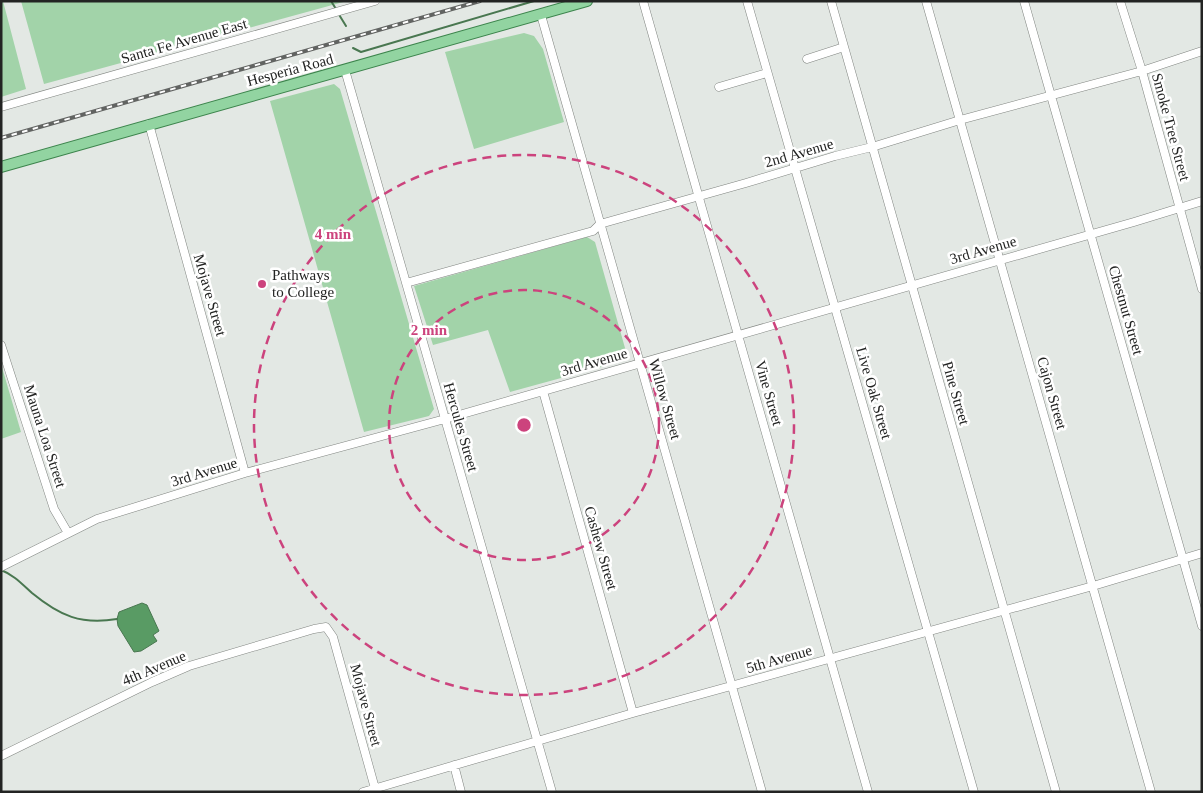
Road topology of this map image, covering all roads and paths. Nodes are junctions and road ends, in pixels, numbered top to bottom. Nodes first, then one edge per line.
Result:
1 (375, 1) edge
2 (587, 1) edge
3 (642, 1) edge
4 (747, 1) edge
5 (831, 1) edge
6 (926, 1) edge
7 (1024, 1) edge
8 (1120, 1) edge
9 (541, 14) junction
10 (844, 47) junction
11 (1202, 51) edge
12 (807, 59) dead end
13 (345, 70) junction
14 (1142, 72) junction
15 (766, 73) junction
16 (719, 87) dead end
17 (1050, 96) junction
18 (1, 107) edge
19 (960, 120) junction
20 (149, 124) junction
21 (872, 147) junction
22 (1, 166) edge
23 (794, 169) junction
24 (698, 196) junction
25 (1202, 201) edge
26 (1179, 208) junction
27 (600, 224) junction
28 (1090, 234) junction
29 (1000, 260) junction
30 (406, 283) junction
31 (911, 285) junction
32 (1202, 289) edge
33 (835, 307) junction
34 (738, 335) junction
35 (1, 345) edge
36 (640, 363) junction
37 (543, 390) junction
38 (445, 419) junction
39 (245, 473) junction
40 (68, 533) junction
41 (1202, 553) edge
42 (1182, 558) junction
43 (1, 567) edge
44 (1093, 586) junction
45 (1004, 610) junction
46 (1202, 626) edge
47 (326, 627) joint
48 (927, 630) junction
49 (830, 659) junction
50 (732, 687) junction
51 (633, 713) junction
52 (538, 742) junction
53 (1, 756) edge
54 (454, 765) junction
55 (375, 790) edge
56 (363, 792) edge
57 (461, 792) edge
58 (552, 792) edge
59 (762, 792) edge
60 (868, 792) edge
61 (974, 792) edge
62 (1056, 792) edge
63 (1151, 792) edge

1 - 18 street, Santa Fe Avenue East
2 - 9 main road, Hesperia Road
3 - 24 street, Vine Street
4 - 15 street, Live Oak Street
5 - 10 street, Pine Street
6 - 19 street, Cajon Street
7 - 17 street, Chestnut Street
8 - 14 street, Smoke Tree Street
9 - 13 main road, Hesperia Road
9 - 27 street, Willow Street
10 - 12 street
10 - 21 street, Pine Street
11 - 14 street, 2nd Avenue
13 - 20 main road, Hesperia Road
13 - 30 street, Hercules Street
14 - 17 street, 2nd Avenue
14 - 26 street, Smoke Tree Street
15 - 16 street
15 - 23 street, Live Oak Street
17 - 19 street, 2nd Avenue
17 - 28 street, Chestnut Street
19 - 21 street, 2nd Avenue
19 - 29 street, Cajon Street
20 - 22 main road, Hesperia Road
20 - 39 street, Mojave Street
21 - 23 street, 2nd Avenue
21 - 31 street, Pine Street
23 - 24 street, 2nd Avenue
23 - 33 street, Live Oak Street
24 - 27 street, 2nd Avenue
24 - 34 street, Vine Street
25 - 26 street, 3rd Avenue
26 - 28 street, 3rd Avenue
26 - 32 street, Smoke Tree Street
27 - 30 street, 2nd Avenue
27 - 36 street, Willow Street
28 - 29 street, 3rd Avenue
28 - 42 street, Chestnut Street
29 - 31 street, 3rd Avenue
29 - 44 street, Cajon Street
30 - 38 street, Hercules Street
31 - 33 street, 3rd Avenue
31 - 45 street, Pine Street
33 - 34 street, 3rd Avenue
33 - 48 street, Live Oak Street
34 - 36 street, 3rd Avenue
34 - 49 street, Vine Street
35 - 40 street, Mauna Loa Street
36 - 37 street, 3rd Avenue
36 - 50 street, Willow Street
37 - 38 street, 3rd Avenue
37 - 51 street, Cashew Street
38 - 39 street, 3rd Avenue
38 - 52 street, Hercules Street
39 - 40 street, 3rd Avenue
40 - 43 street, 3rd Avenue
41 - 42 street, 5th Avenue
42 - 44 street, 5th Avenue
42 - 46 street, Chestnut Street
44 - 45 street, 5th Avenue
44 - 63 street, Cajon Street
45 - 48 street, 5th Avenue
45 - 62 street, Pine Street
47 - 53 street, 4th Avenue
47 - 55 street, Mojave Street
48 - 49 street, 5th Avenue
48 - 61 street, Live Oak Street
49 - 50 street, 5th Avenue
49 - 60 street, Vine Street
50 - 51 street, 5th Avenue
50 - 59 street, Willow Street
51 - 52 street, 5th Avenue
52 - 54 street, 5th Avenue
52 - 58 street, Hercules Street
54 - 55 street, 5th Avenue
54 - 57 street
55 - 56 street, 5th Avenue

